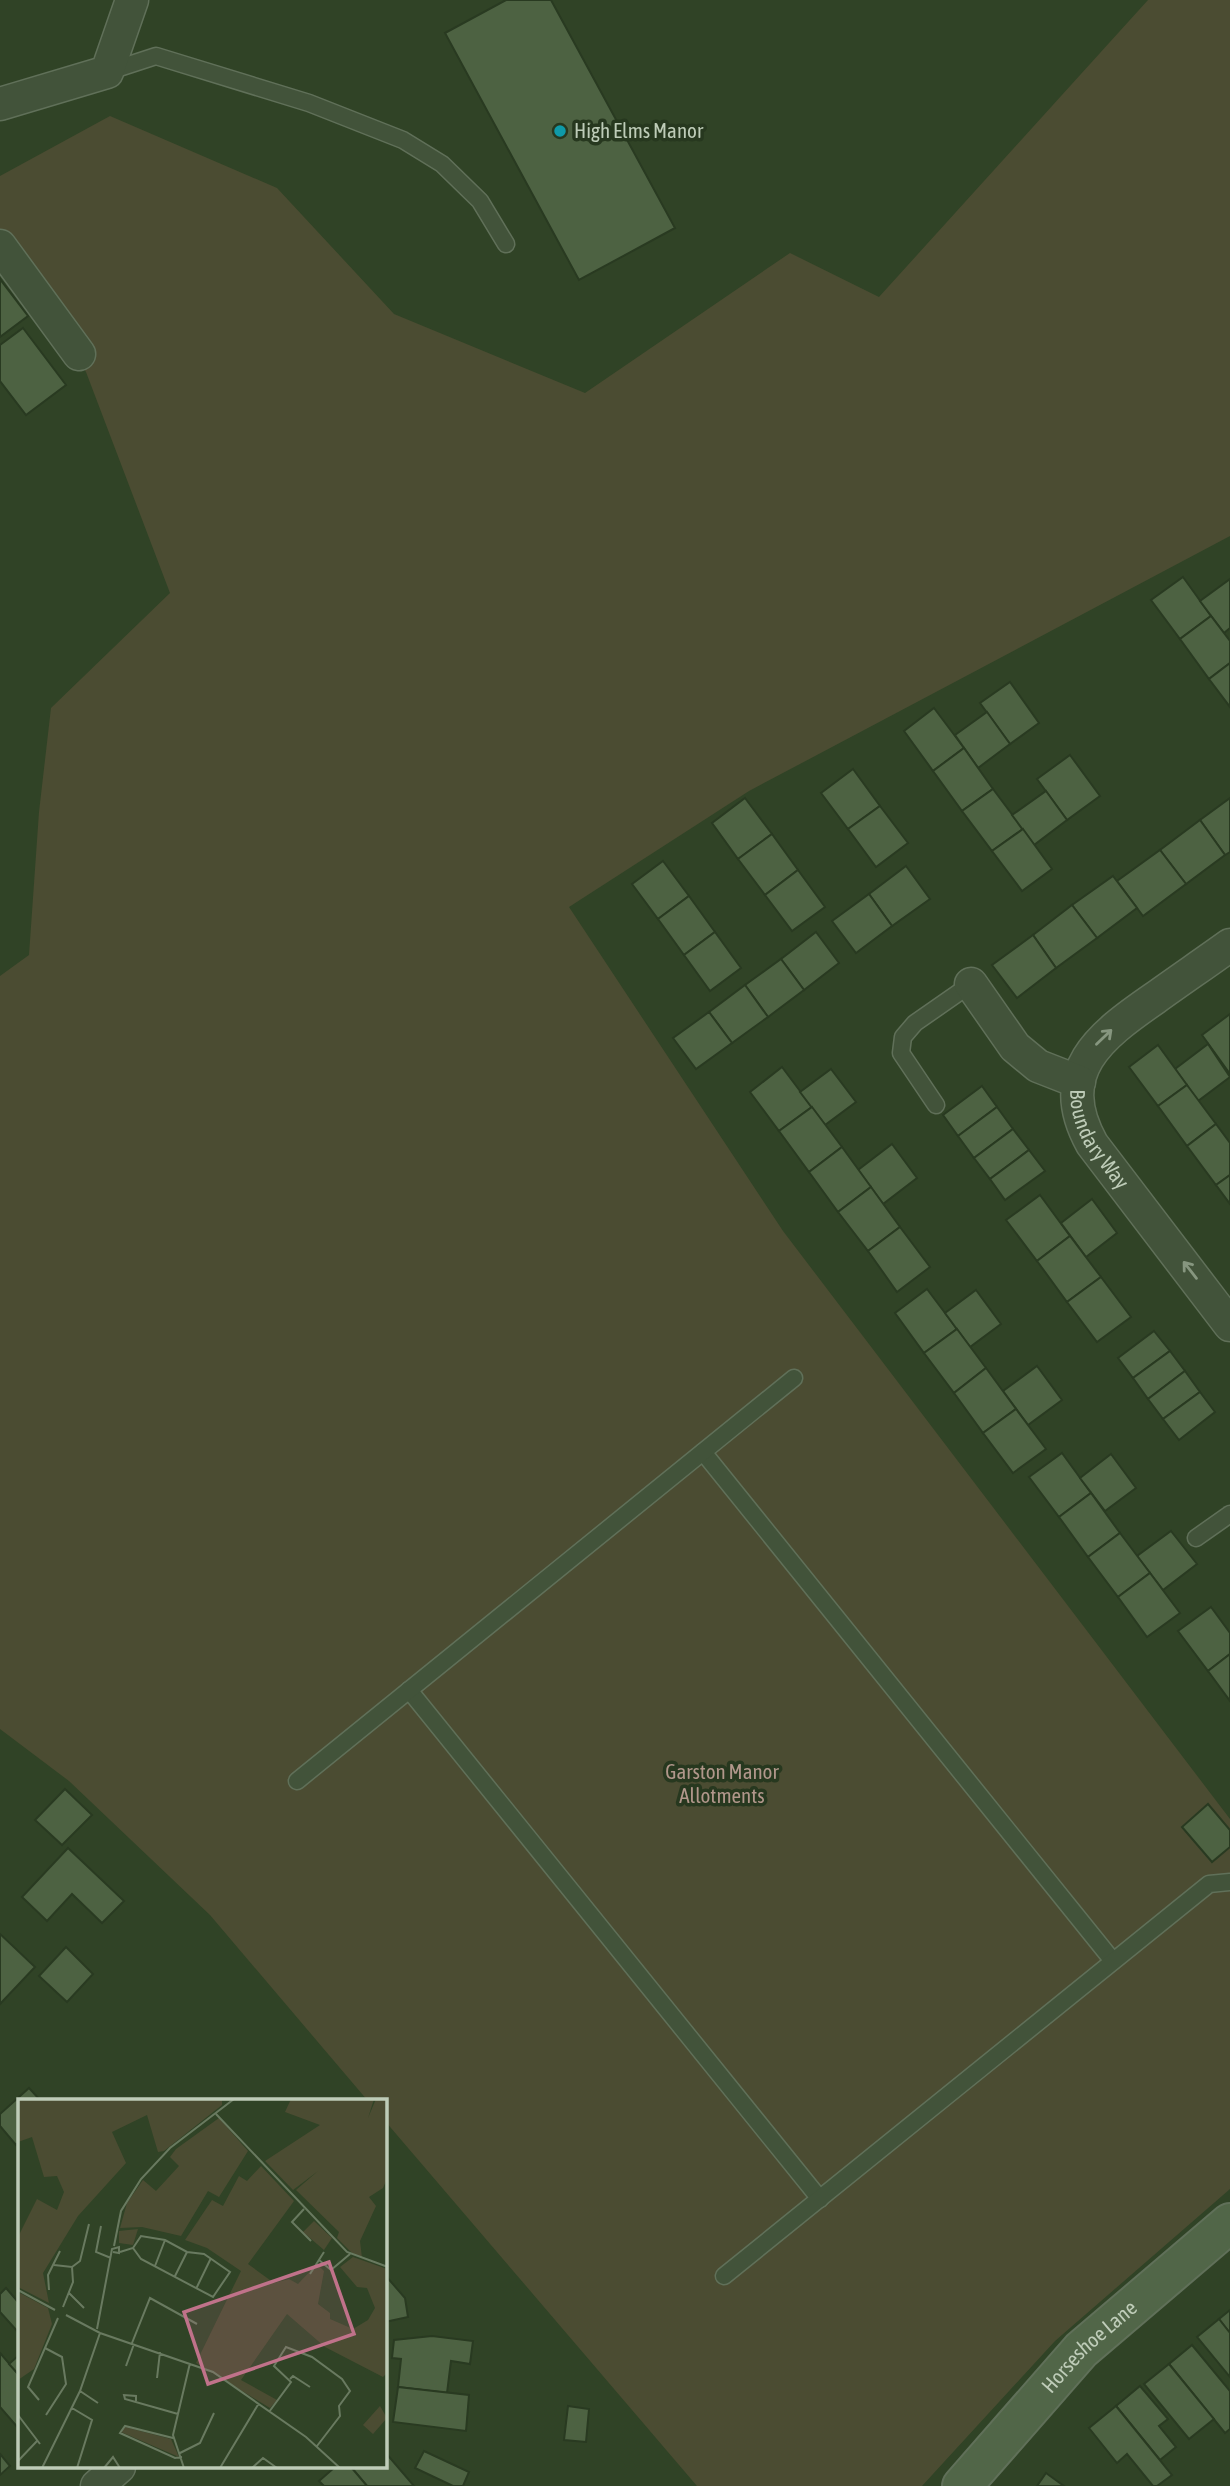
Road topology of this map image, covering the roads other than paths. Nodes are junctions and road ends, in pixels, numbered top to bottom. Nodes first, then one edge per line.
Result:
1 (132, 0) edge
2 (107, 72) junction
3 (0, 104) edge
4 (506, 244) dead end
5 (0, 246) edge
6 (79, 354) dead end
7 (1230, 945) edge
8 (971, 984) joint
9 (1079, 1082) junction
10 (936, 1105) dead end
11 (1230, 1325) edge
12 (794, 1378) dead end
13 (704, 1452) junction
14 (1230, 1514) edge
15 (1196, 1538) dead end
16 (410, 1690) junction
17 (298, 1781) dead end
18 (1230, 1882) edge
19 (1113, 1961) junction
20 (820, 2199) junction
21 (1230, 2222) edge
22 (724, 2276) dead end
23 (118, 2468) edge
24 (97, 2486) edge
25 (962, 2486) edge

1 - 2 street
2 - 3 street
2 - 4 lane
5 - 6 street
9 -> 7 street, Boundary Way
8 - 9 street
8 - 10 lane
11 -> 9 street, Boundary Way
12 - 13 lane
13 - 16 lane
13 - 19 lane
14 - 15 lane
16 - 17 lane
16 - 20 lane
18 - 19 lane
19 - 20 lane
20 - 22 lane
21 - 25 street, Horseshoe Lane
23 - 24 street

